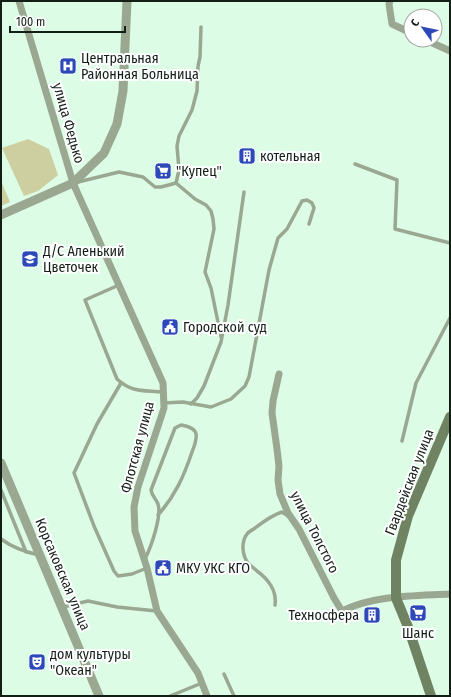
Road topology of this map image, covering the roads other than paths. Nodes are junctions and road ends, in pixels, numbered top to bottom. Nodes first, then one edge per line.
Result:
1 (19, 1) edge
2 (127, 1) edge
3 (390, 1) edge
4 (201, 26) dead end
5 (403, 29) edge
6 (355, 164) dead end
7 (73, 183) junction
8 (176, 183) junction
9 (244, 192) dead end
10 (1, 215) edge
11 (309, 224) dead end
12 (450, 243) edge
13 (119, 285) junction
14 (450, 318) edge
15 (222, 339) junction
16 (279, 374) dead end
17 (121, 383) junction
18 (163, 392) junction
19 (163, 403) junction
20 (191, 404) junction
21 (450, 417) edge
22 (402, 441) dead end
23 (1, 463) edge
24 (1, 490) edge
25 (158, 515) junction
26 (293, 520) junction
27 (1, 539) edge
28 (26, 552) junction
29 (40, 556) junction
30 (146, 564) junction
31 (450, 594) edge
32 (396, 598) junction
33 (275, 605) dead end
34 (62, 607) junction
35 (157, 611) junction
36 (342, 611) junction
37 (333, 615) dead end
38 (224, 674) dead end
39 (202, 684) junction
40 (99, 696) edge
41 (170, 696) edge
42 (207, 696) edge
43 (234, 696) edge
44 (431, 696) edge

1 - 7 street, улица Федько
2 - 7 street
3 - 5 street
4 - 8 lane
6 - 12 lane
7 - 8 lane
7 - 10 street
7 - 13 street, Флотская улица
8 - 15 lane
9 - 15 lane
11 - 20 lane
13 - 17 lane
13 - 18 street, Флотская улица
14 - 22 lane
15 - 20 lane
16 - 26 street, улица Толстого
17 - 18 lane
17 - 30 lane
18 - 19 street, Флотская улица
19 - 20 lane
19 - 30 street, Флотская улица
21 - 32 main road, Гвардейская улица
23 - 29 street, Корсаковская улица
24 - 28 lane
25 - 25 lane
25 - 30 lane
26 - 33 lane
26 - 36 street, улица Толстого
27 - 28 lane
28 - 29 lane
29 - 34 street, Корсаковская улица
30 - 35 street, Флотская улица
31 - 32 street
32 - 36 street
32 - 44 main road, Гвардейская улица
34 - 35 lane
34 - 40 street, Корсаковская улица
35 - 39 street, Флотская улица
36 - 37 lane
38 - 43 lane
39 - 41 lane
39 - 42 street, Флотская улица

